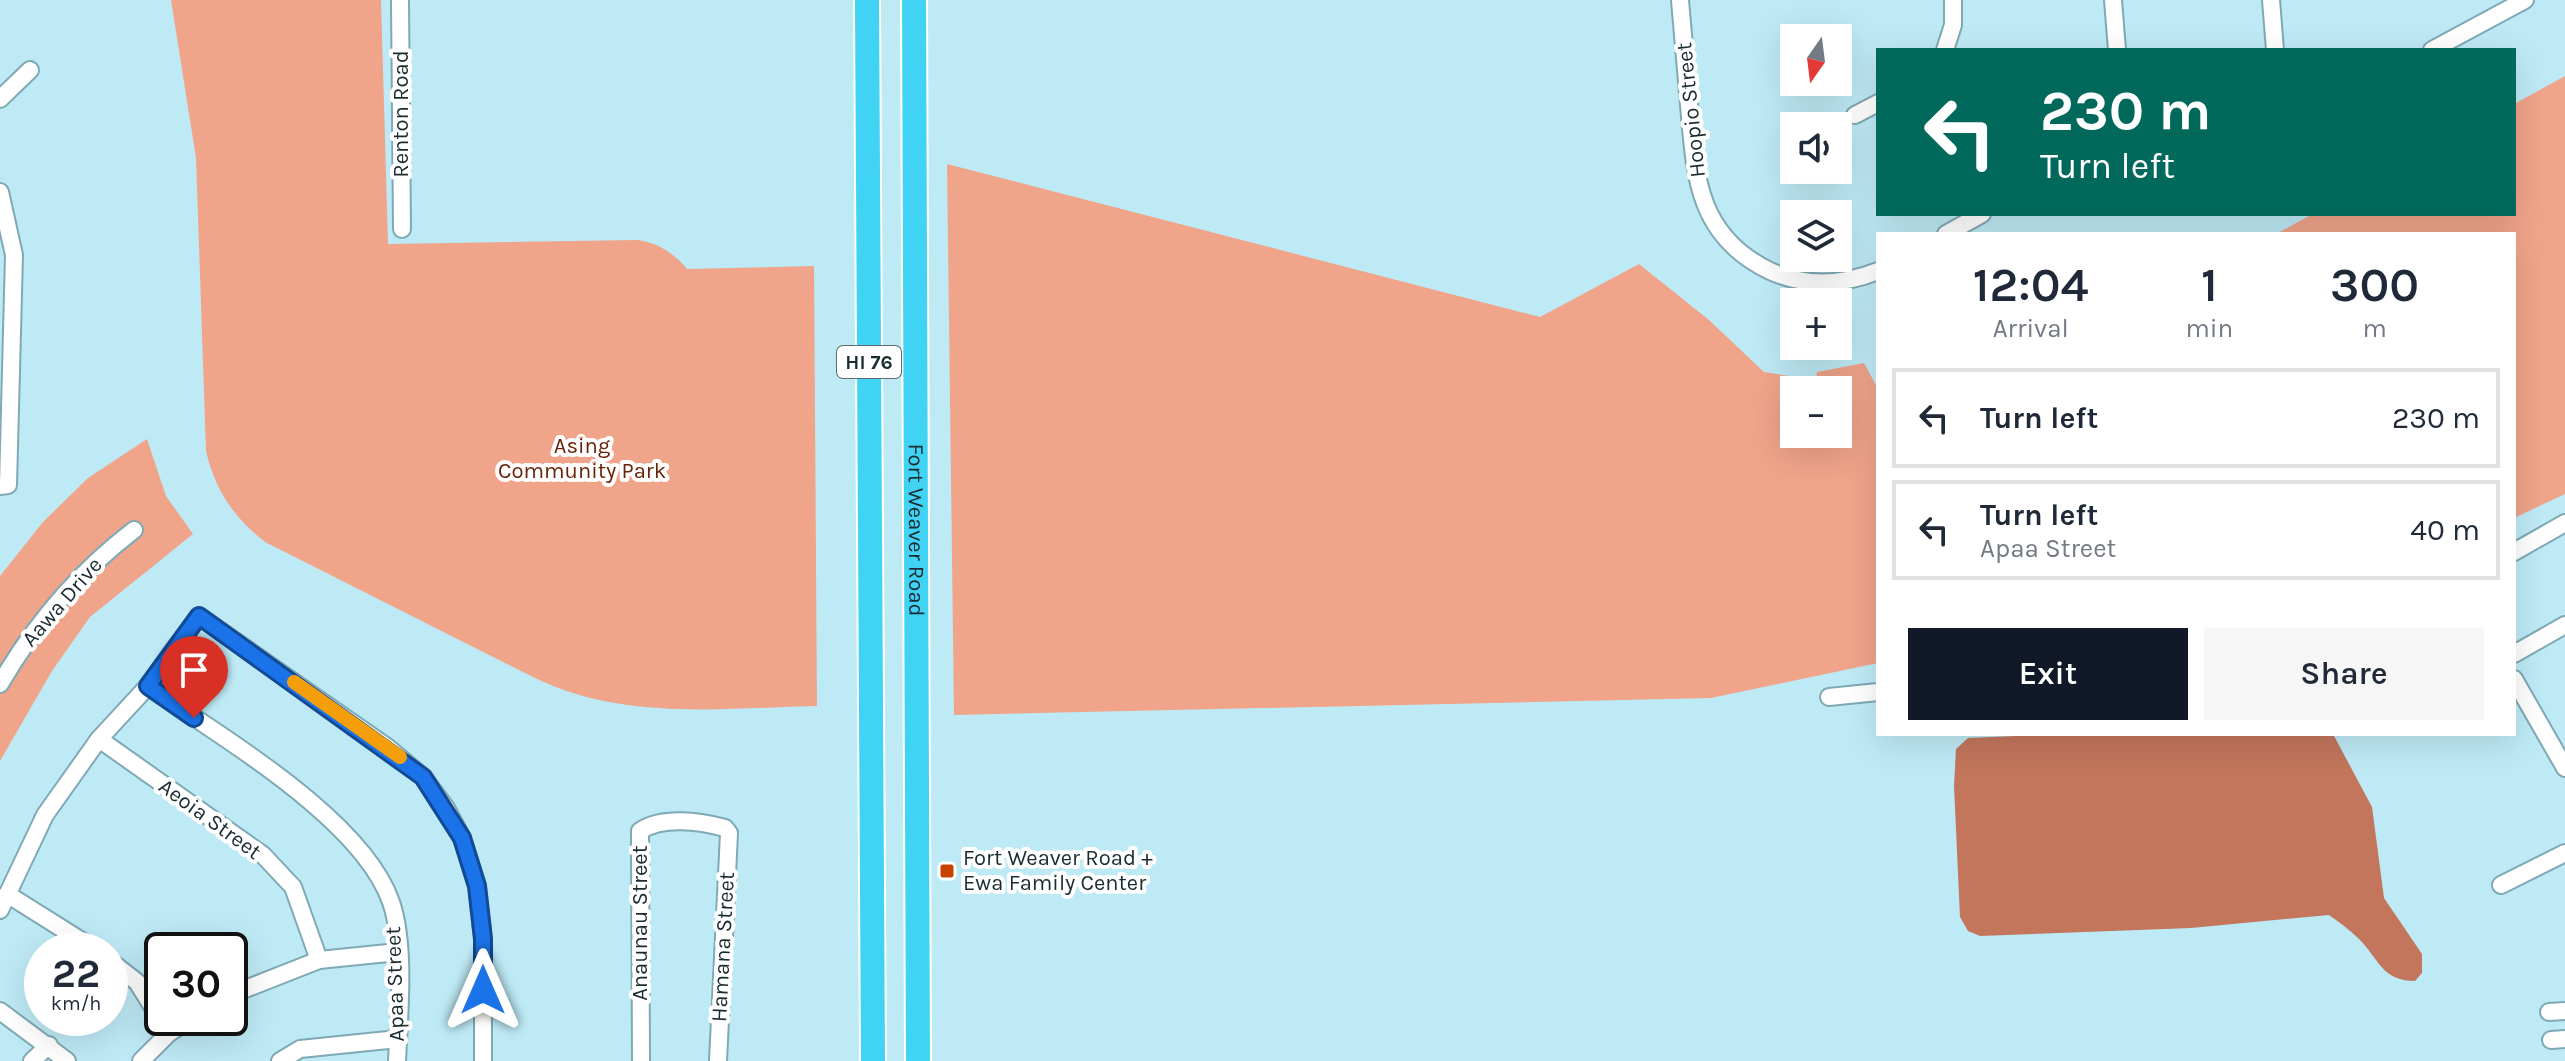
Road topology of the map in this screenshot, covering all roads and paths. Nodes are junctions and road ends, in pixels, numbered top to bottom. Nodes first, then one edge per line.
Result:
1 (400, 0) edge
2 (867, 0) edge
3 (914, 0) edge
4 (1680, 0) edge
5 (1953, 0) edge
6 (2113, 0) edge
7 (2271, 0) edge
8 (2525, 0) edge
9 (1946, 48) edge
10 (2117, 48) edge
11 (2275, 48) edge
12 (2436, 48) edge
13 (30, 70) dead end
14 (0, 99) edge
15 (1876, 104) edge
16 (1855, 115) dead end
17 (0, 192) edge
18 (1978, 216) edge
19 (402, 229) dead end
20 (1950, 232) edge
21 (1876, 272) edge
22 (0, 486) edge
23 (2565, 523) edge
24 (134, 530) dead end
25 (2516, 551) edge
26 (2565, 625) edge
27 (2516, 653) edge
28 (2516, 682) edge
29 (0, 684) edge
30 (148, 686) junction
31 (1876, 692) edge
32 (1829, 697) dead end
33 (99, 739) junction
34 (2565, 768) edge
35 (729, 833) joint
36 (2565, 853) edge
37 (2501, 885) dead end
38 (4, 902) edge
39 (62, 932) edge
40 (398, 952) junction
41 (319, 960) junction
42 (128, 975) edge
43 (248, 988) edge
44 (144, 993) edge
45 (0, 1011) edge
46 (166, 1036) edge
47 (398, 1039) junction
48 (49, 1045) junction
49 (32, 1061) edge
50 (67, 1061) edge
51 (141, 1061) edge
52 (280, 1061) edge
53 (397, 1061) edge
54 (483, 1061) edge
55 (641, 1061) edge
56 (718, 1061) edge
57 (873, 1061) edge
58 (918, 1061) edge

1 - 19 street, Renton Road
2 - 57 highway, Fort Weaver Road / HI 76
3 - 58 highway, Fort Weaver Road / HI 76
4 - 21 street, Hoopio Street
5 - 9 street
6 - 10 street
7 - 11 street
8 - 12 street
13 - 14 street
15 - 16 street
17 - 22 street
18 - 20 street
23 - 25 street
24 - 29 street, Aawa Drive
26 - 27 street
28 - 34 street
30 - 33 street
30 - 40 street, Apaa Street
30 - 54 street
31 - 32 street
33 - 38 street
33 - 41 street, Aeoia Street
35 - 55 street, Anaunau Street
35 - 56 street, Hamana Street
36 - 37 street
38 - 39 street
40 - 41 street
40 - 47 street, Apaa Street
41 - 43 street
42 - 44 street
45 - 48 street
46 - 51 street
47 - 52 street
47 - 53 street, Apaa Street
48 - 49 street
48 - 50 street

